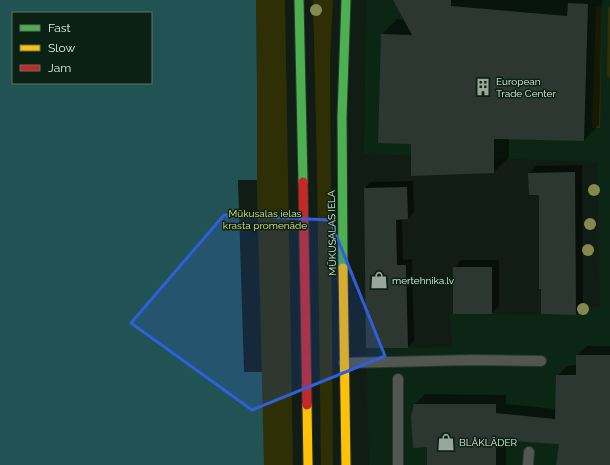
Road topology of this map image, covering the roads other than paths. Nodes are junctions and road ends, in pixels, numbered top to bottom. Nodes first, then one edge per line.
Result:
1 (300, 0) edge
2 (346, 0) edge
3 (541, 361) dead end
4 (344, 364) junction
5 (398, 379) dead end
6 (529, 452) dead end
7 (308, 465) edge
8 (346, 465) edge
9 (398, 465) edge
10 (528, 465) edge

1 - 7 main road
2 - 4 main road, MŪKUSALAS IELA
3 - 4 lane
4 - 8 main road, MŪKUSALAS IELA
5 - 9 lane
6 - 10 lane

